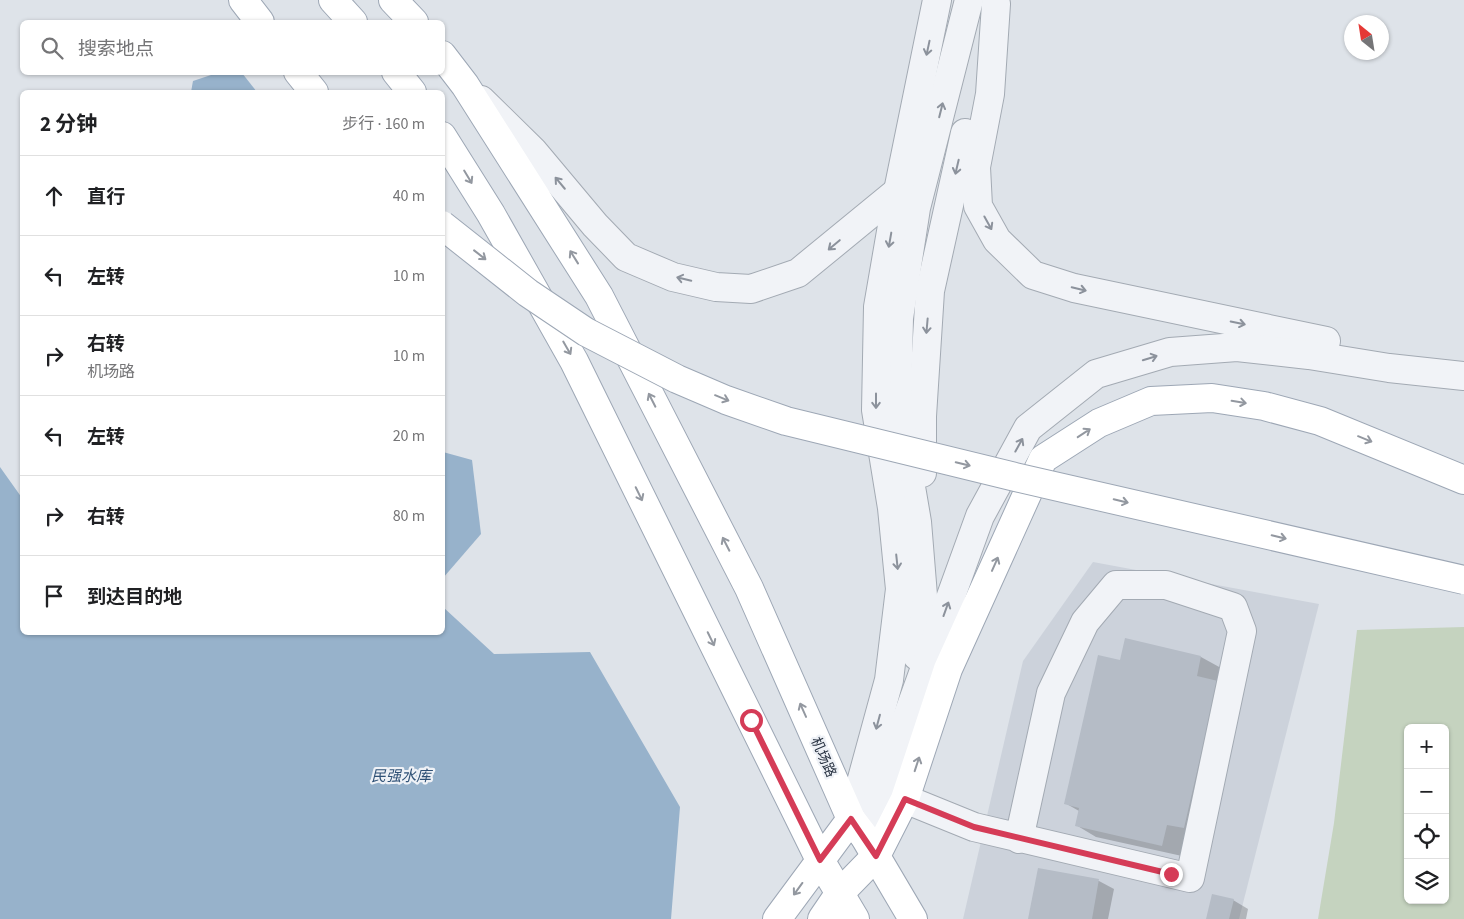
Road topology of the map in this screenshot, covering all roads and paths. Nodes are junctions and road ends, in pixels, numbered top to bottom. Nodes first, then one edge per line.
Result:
1 (243, 0) edge
2 (333, 0) edge
3 (393, 0) edge
4 (937, 0) edge
5 (969, 0) edge
6 (997, 2) edge
7 (258, 20) edge
8 (351, 20) edge
9 (412, 20) edge
10 (445, 58) edge
11 (398, 75) edge
12 (465, 84) junction
13 (410, 90) edge
14 (445, 141) edge
15 (907, 200) junction
16 (445, 227) edge
17 (1464, 374) edge
18 (1464, 480) edge
19 (918, 522) junction
20 (1464, 580) edge
21 (905, 799) junction
22 (864, 837) junction
23 (1019, 839) junction
24 (820, 860) junction
25 (840, 894) junction
26 (777, 919) edge
27 (822, 919) edge
28 (855, 919) edge
29 (913, 919) edge

1 - 7 main road
2 - 8 main road
3 - 9 main road
4 -> 15 street
15 -> 5 street
6 -> 17 street
6 -> 19 street
10 - 12 main road, 机场路
11 - 13 main road
15 -> 12 street
22 -> 12 main road, 机场路
14 -> 24 main road
15 - 19 street
15 -> 22 street
16 -> 20 main road, bridge
22 -> 17 street
21 -> 18 main road
19 - 22 street
21 - 22 main road
21 - 23 street
22 - 24 main road
22 - 25 main road
22 - 29 main road, 机场路
23 - 23 street
24 - 25 main road
24 -> 26 main road
25 - 27 main road
25 - 28 main road

